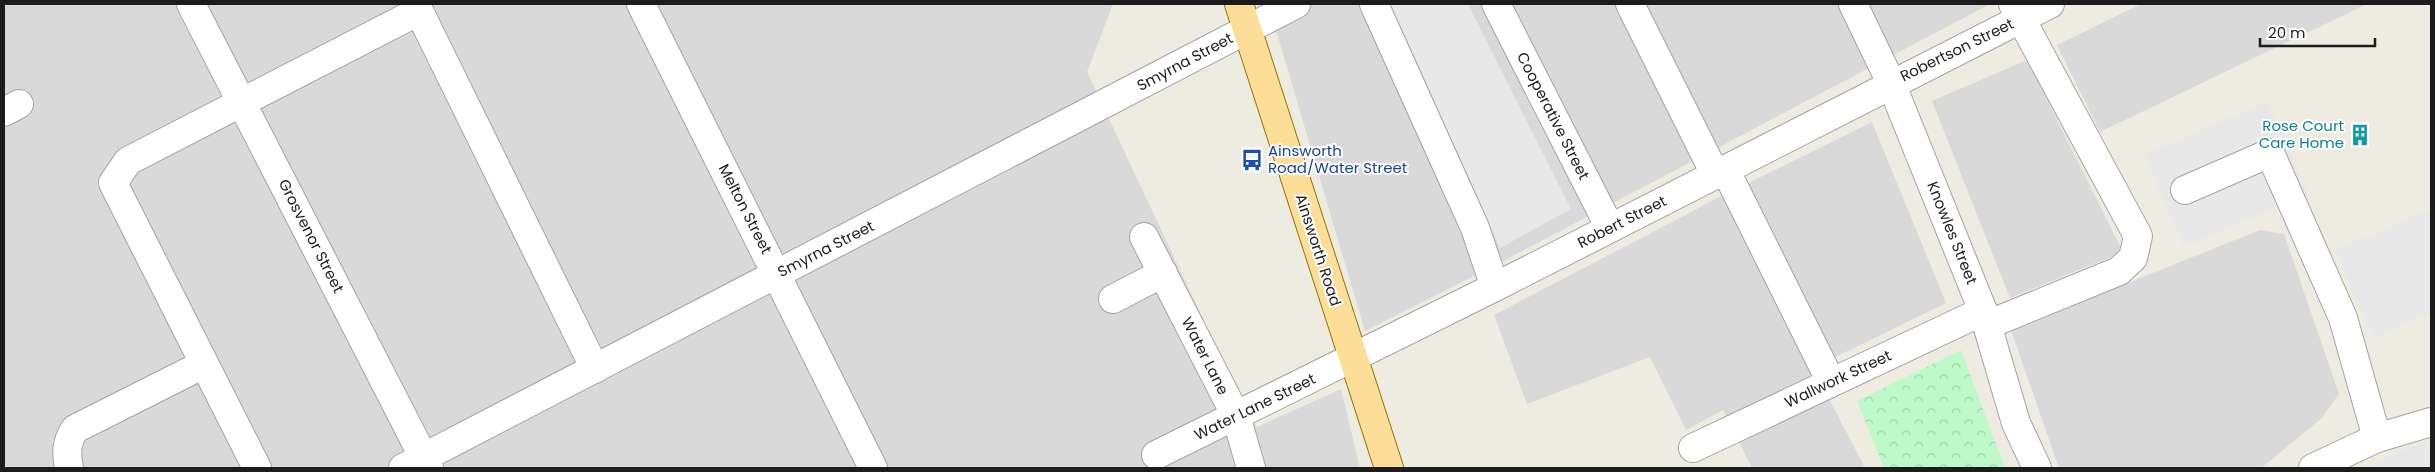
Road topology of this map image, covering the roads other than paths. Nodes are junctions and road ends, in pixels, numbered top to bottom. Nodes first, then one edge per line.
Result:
1 (191, 4) edge
2 (641, 4) edge
3 (1296, 4) edge
4 (1374, 4) edge
5 (1496, 4) edge
6 (1630, 4) edge
7 (1852, 4) edge
8 (2050, 4) edge
9 (2017, 11) edge
10 (1243, 16) edge
11 (1891, 83) junction
12 (242, 102) junction
13 (1720, 172) junction
14 (2185, 190) dead end
15 (1610, 228) junction
16 (1144, 237) dead end
17 (1162, 273) junction
18 (778, 274) junction
19 (1495, 287) junction
20 (1113, 299) dead end
21 (1985, 318) junction
22 (1353, 359) junction
23 (204, 364) junction
24 (595, 369) junction
25 (1832, 382) junction
26 (1236, 416) junction
27 (2431, 422) edge
28 (2378, 438) junction
29 (1693, 448) dead end
30 (1156, 455) dead end
31 (419, 465) edge
32 (70, 468) edge
33 (257, 468) edge
34 (874, 468) edge
35 (1251, 468) edge
36 (1389, 468) edge
37 (2037, 468) edge
38 (2313, 468) edge

1 - 12 street, Grosvenor Street
2 - 18 street, Melton Street
3 - 10 street, Smyrna Street
4 - 19 street
5 - 15 street, Cooperative Street
6 - 13 street
7 - 11 street, Knowles Street
8 - 9 street, Robertson Street
9 - 11 street, Robertson Street
9 - 21 street, Wallwork Street
10 - 18 street, Smyrna Street
10 - 22 main road, Ainsworth Road
11 - 13 street, Robert Street
11 - 21 street, Knowles Street
12 - 23 street
12 - 24 street
12 - 31 street, Grosvenor Street
13 - 15 street, Robert Street
13 - 25 street
14 - 28 street
15 - 19 street, Robert Street
16 - 17 street, Water Lane
17 - 20 street
17 - 26 street, Water Lane
18 - 24 street, Smyrna Street
18 - 34 street, Melton Street
19 - 22 street, Robert Street
21 - 25 street, Wallwork Street
21 - 37 street, Knowles Street
22 - 26 street, Water Lane Street
22 - 36 main road, Ainsworth Road
23 - 32 street
23 - 33 street
24 - 31 street, Smyrna Street
25 - 29 street, Wallwork Street
26 - 30 street, Water Lane Street
26 - 35 street, Water Lane
27 - 28 street
28 - 38 street

